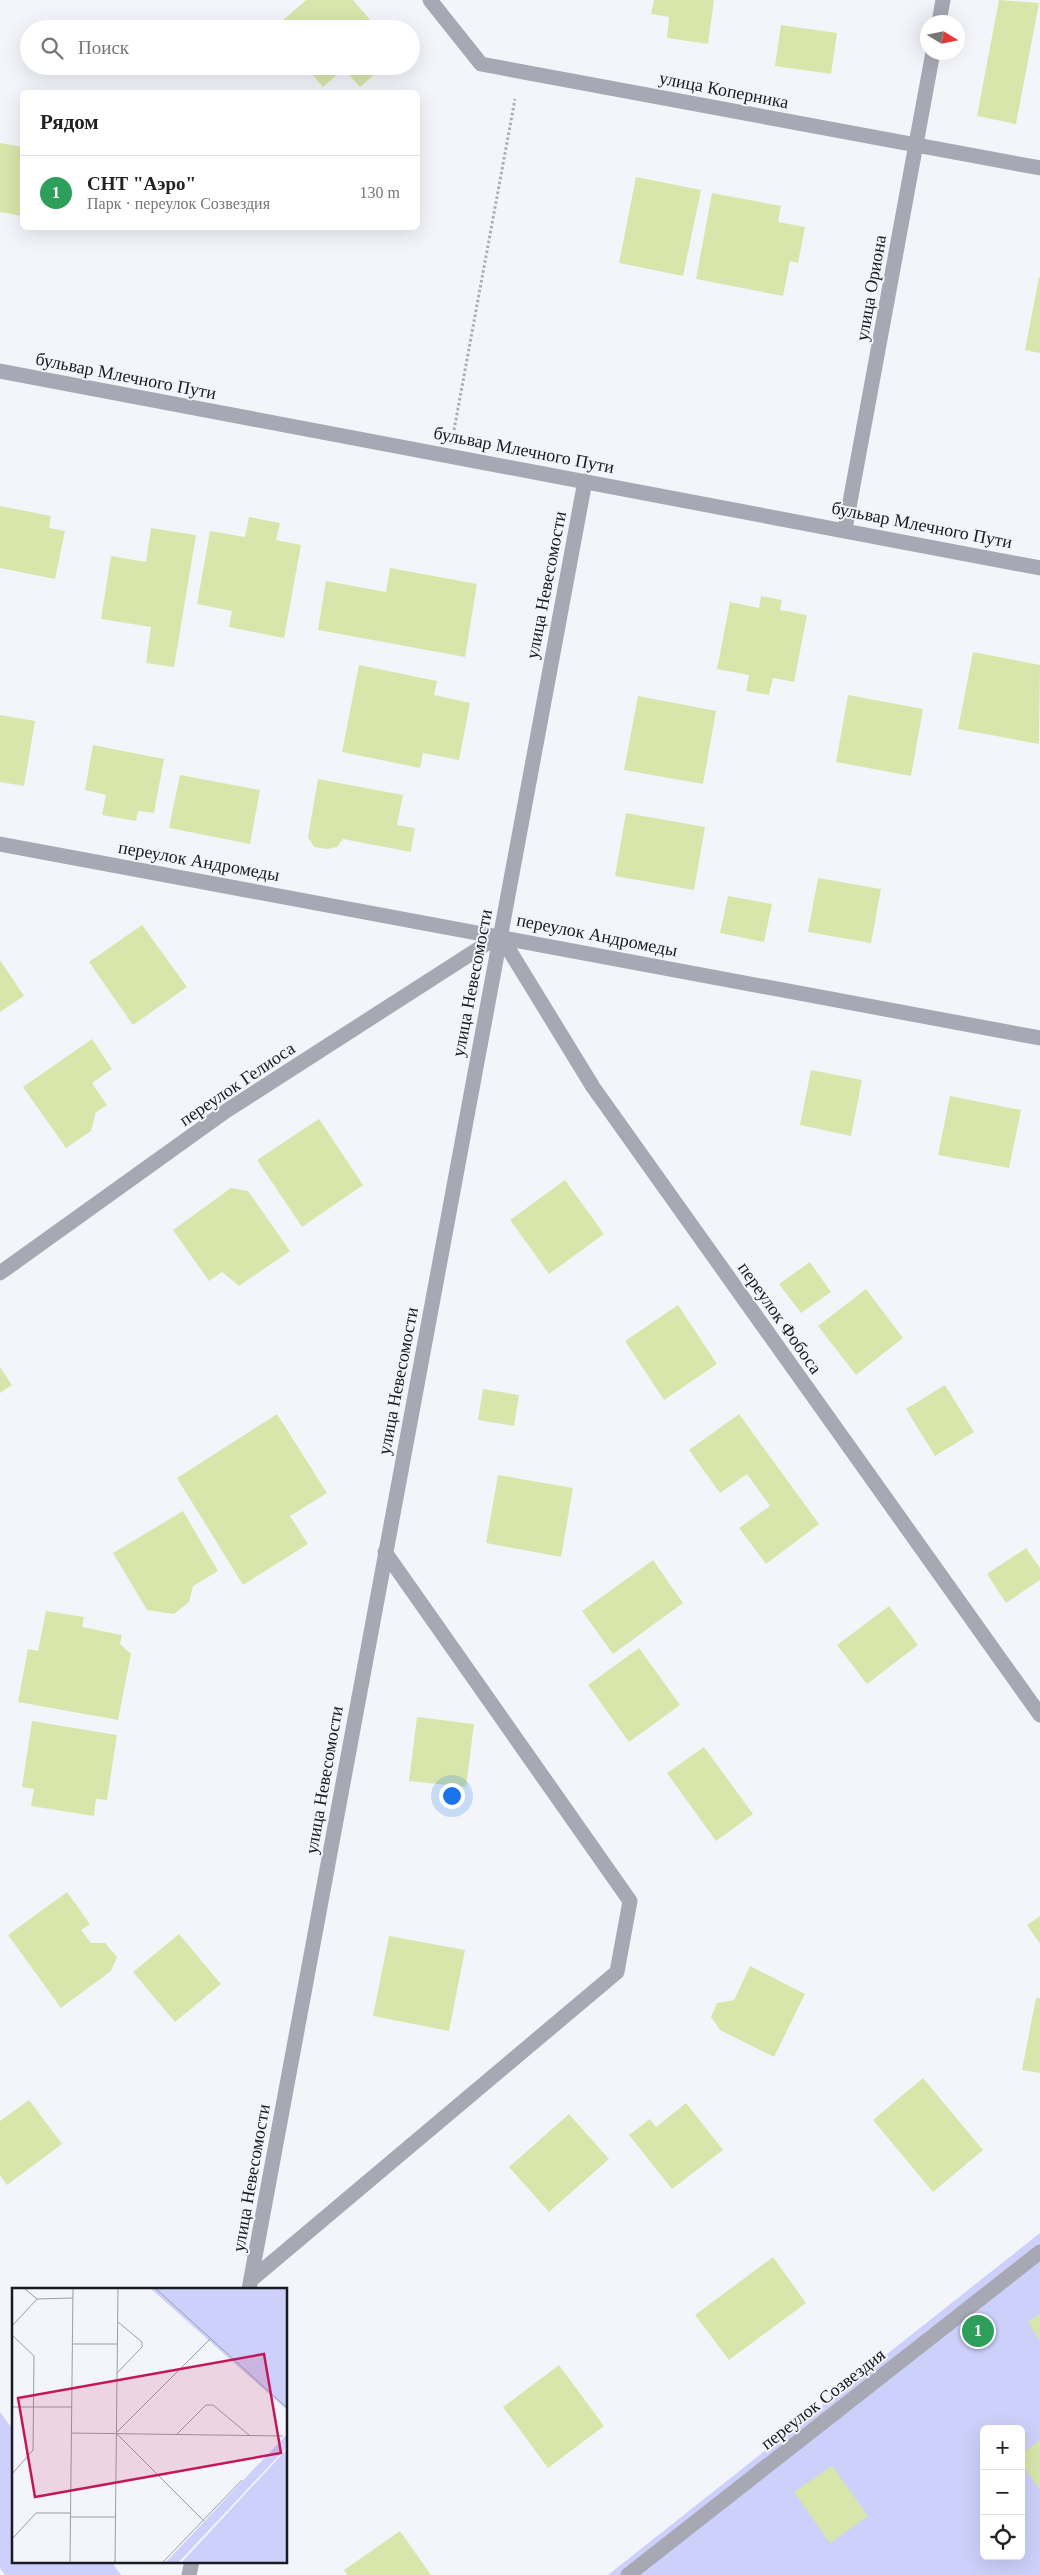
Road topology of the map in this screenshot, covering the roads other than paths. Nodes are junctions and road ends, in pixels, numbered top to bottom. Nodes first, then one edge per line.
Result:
1 (430, 0) edge
2 (943, 0) edge
3 (940, 15) edge
4 (932, 60) edge
5 (916, 145) junction
6 (1040, 168) edge
7 (0, 371) edge
8 (585, 481) junction
9 (845, 530) junction
10 (1040, 568) edge
11 (0, 844) edge
12 (500, 935) junction
13 (1040, 1038) edge
14 (0, 1273) edge
15 (385, 1552) junction
16 (1040, 1715) edge
17 (1040, 2252) edge
18 (250, 2285) edge
19 (192, 2562) edge
20 (189, 2575) edge
21 (628, 2575) edge

1 - 5 street, улица Коперника
2 - 3 street
4 - 5 street, улица Ориона
5 - 6 street, улица Коперника
5 - 9 street, улица Ориона
7 - 8 street, бульвар Млечного Пути
8 - 9 street, бульвар Млечного Пути
8 - 12 street, улица Невесомости
9 - 10 street, бульвар Млечного Пути
11 - 12 street, переулок Андромеды
12 - 13 street, переулок Андромеды
12 - 14 street, переулок Гелиоса
12 - 15 street, улица Невесомости
12 - 16 street, переулок Фобоса
15 - 18 street, улица Невесомости
15 - 18 street
17 - 21 street, переулок Созвездия
19 - 20 street

